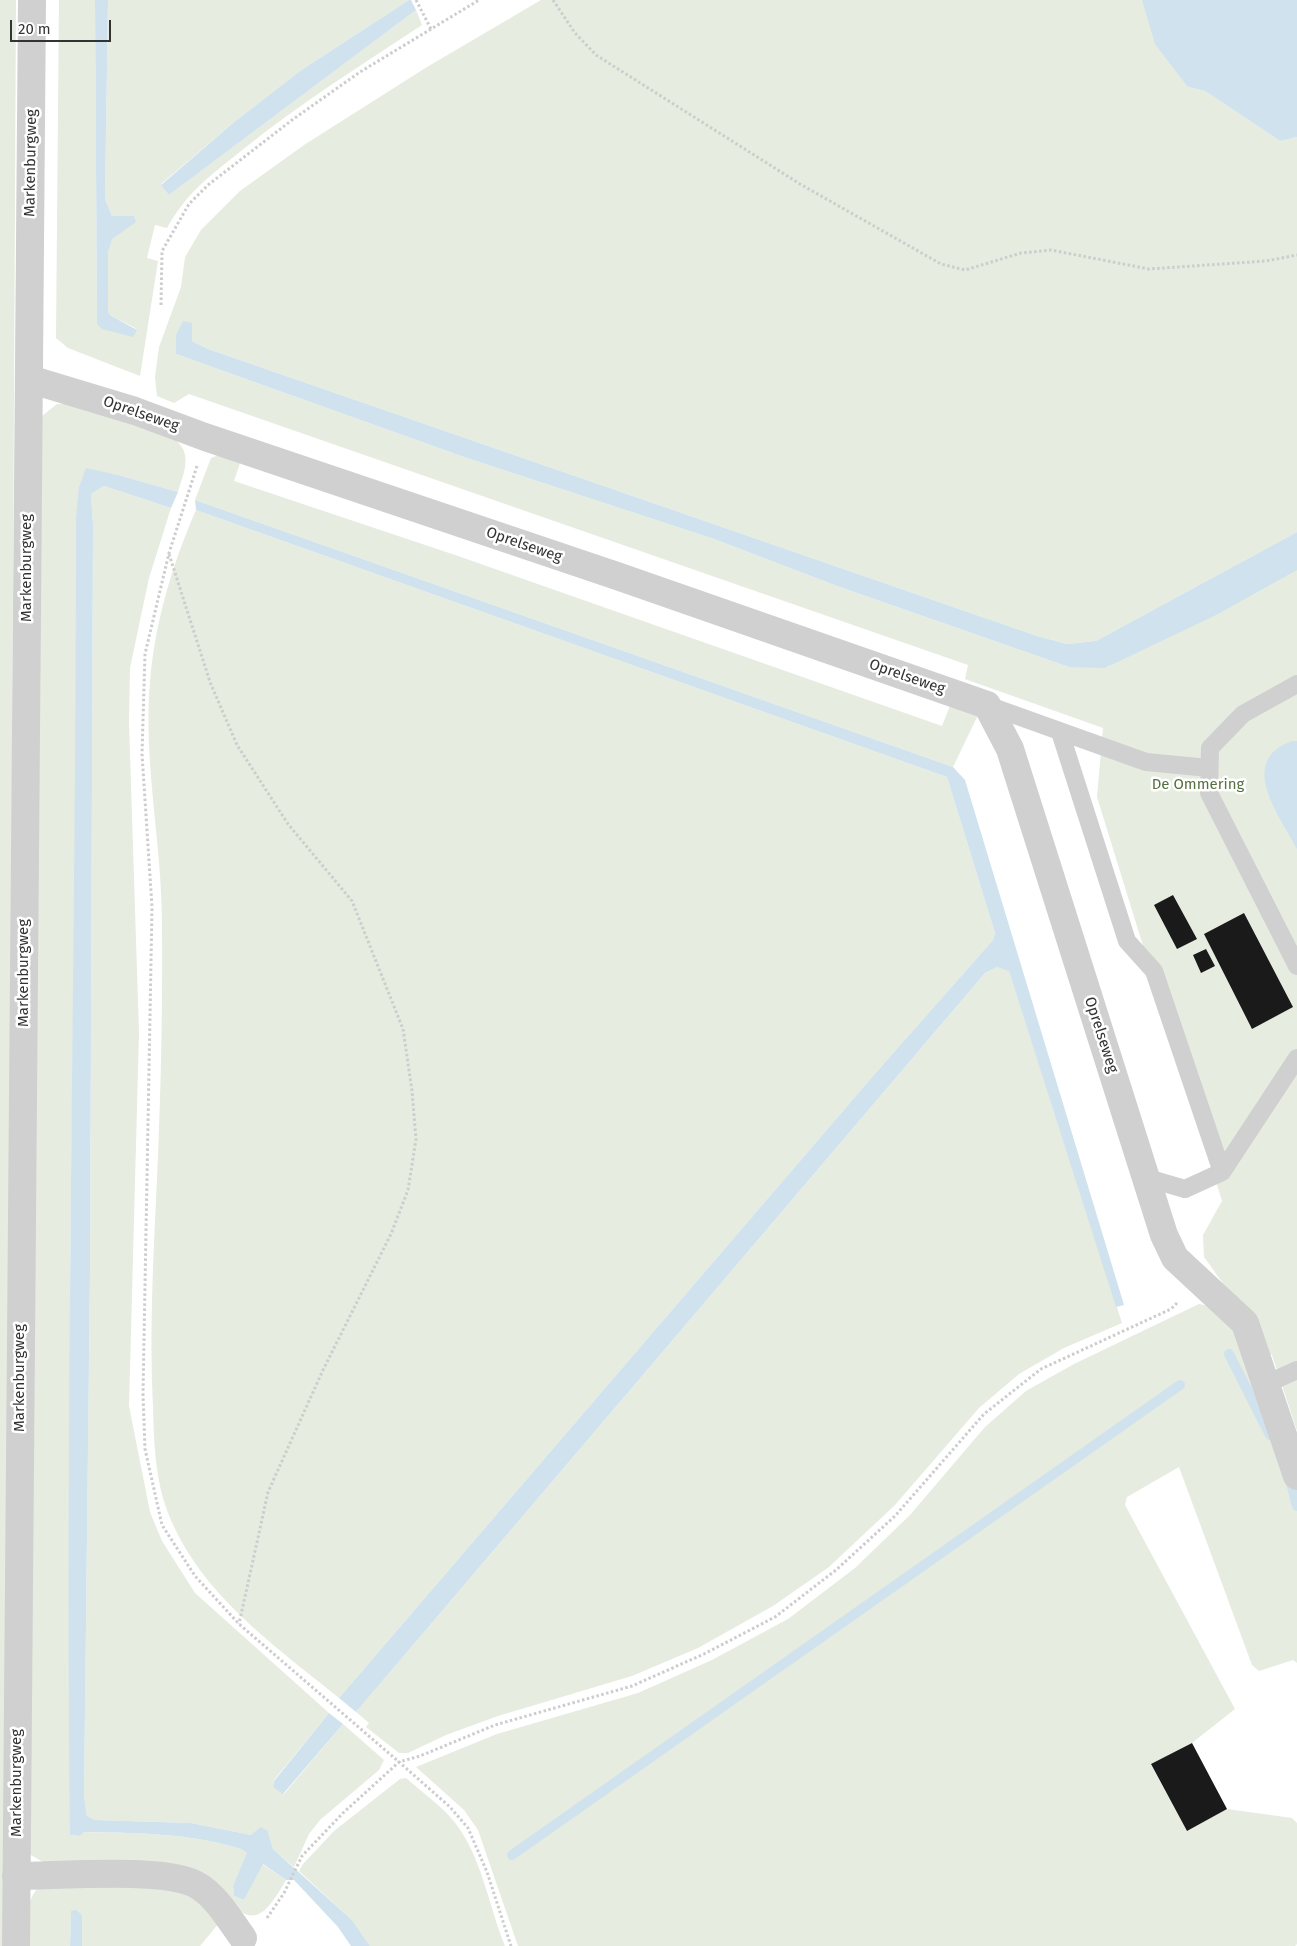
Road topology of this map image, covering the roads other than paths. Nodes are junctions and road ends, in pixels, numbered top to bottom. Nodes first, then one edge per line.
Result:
1 (32, 0) edge
2 (29, 379) junction
3 (1297, 684) edge
4 (987, 705) junction
5 (1060, 732) junction
6 (1209, 768) junction
7 (1297, 966) edge
8 (1297, 1058) edge
9 (1222, 1172) junction
10 (1147, 1178) junction
11 (1297, 1370) edge
12 (1266, 1384) junction
13 (1297, 1476) edge
14 (16, 1876) junction
15 (243, 1938) dead end
16 (16, 1946) edge

1 - 2 street, Markenburgweg
2 - 4 street, Oprelseweg
2 - 14 street, Markenburgweg
3 - 6 lane
4 - 5 lane
4 - 10 street, Oprelseweg
5 - 6 lane
5 - 9 lane
6 - 7 lane
8 - 9 lane
9 - 10 lane
10 - 12 street, Oprelseweg
11 - 12 lane
12 - 13 street, Oprelseweg
14 - 15 street
14 - 16 street, Markenburgweg

